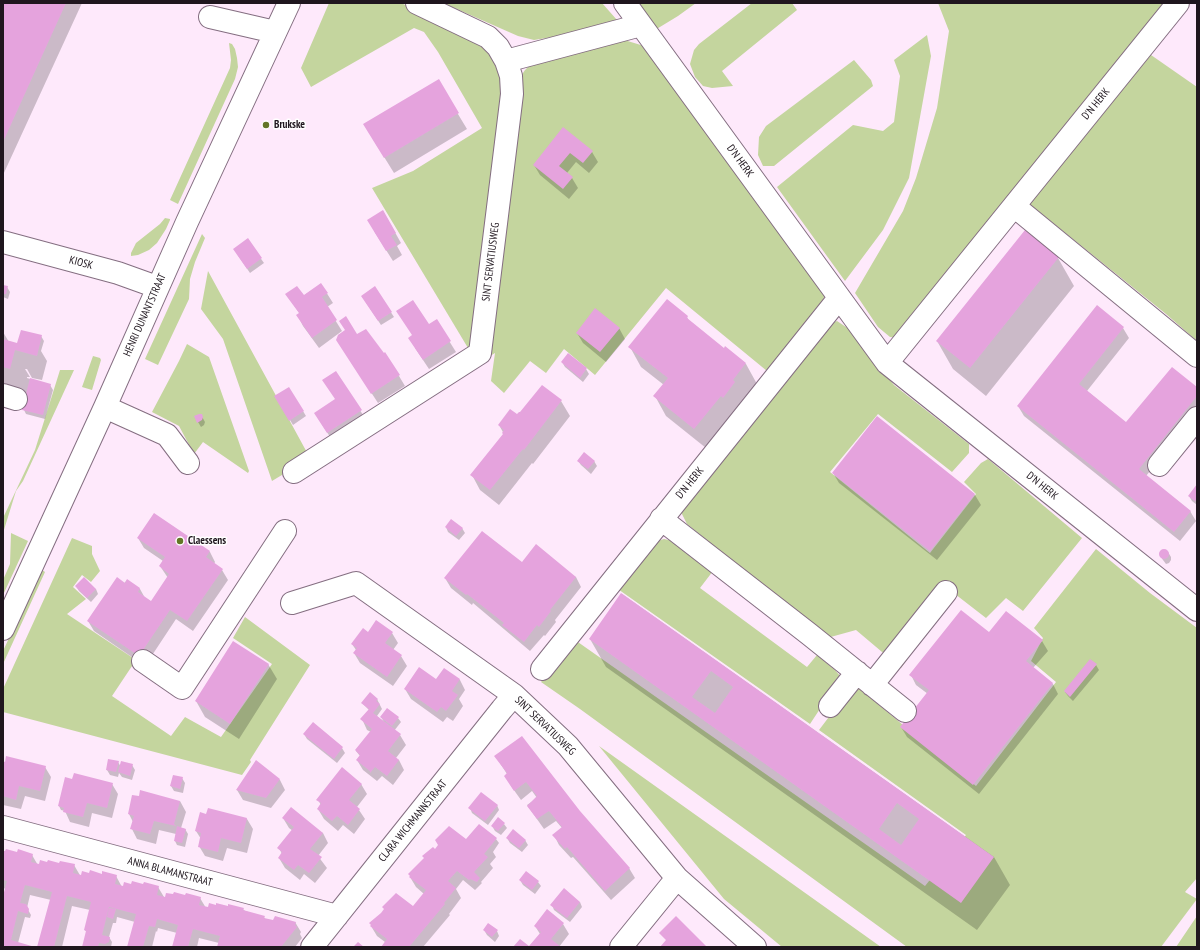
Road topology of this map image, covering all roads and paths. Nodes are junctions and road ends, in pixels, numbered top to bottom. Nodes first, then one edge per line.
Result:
1 (290, 3) edge
2 (417, 3) edge
3 (625, 3) edge
4 (1178, 3) edge
5 (210, 17) dead end
6 (641, 25) junction
7 (275, 32) junction
8 (506, 61) junction
9 (1014, 206) junction
10 (3, 242) edge
11 (158, 287) junction
12 (839, 298) junction
13 (1197, 356) edge
14 (887, 363) junction
15 (106, 407) junction
16 (1197, 418) edge
17 (188, 463) dead end
18 (1159, 465) dead end
19 (294, 472) dead end
20 (662, 519) junction
21 (286, 531) dead end
22 (946, 592) dead end
23 (292, 603) dead end
24 (1197, 610) edge
25 (3, 629) edge
26 (143, 662) dead end
27 (542, 668) dead end
28 (857, 672) junction
29 (514, 695) junction
30 (830, 706) dead end
31 (905, 711) dead end
32 (3, 827) edge
33 (677, 878) junction
34 (337, 916) junction
35 (312, 947) edge
36 (621, 947) edge
37 (755, 947) edge

1 - 7 street, HENRI DUNANTSTRAAT
2 - 8 street, SINT SERVATIUSWEG
3 - 6 street, D'N HERK
4 - 9 street, D'N HERK
5 - 7 street
6 - 8 street
6 - 12 street, D'N HERK
7 - 11 street, HENRI DUNANTSTRAAT
8 - 19 street, SINT SERVATIUSWEG
9 - 13 street
9 - 14 street, D'N HERK
10 - 11 street, KIOSK
11 - 15 street, HENRI DUNANTSTRAAT
12 - 14 street, D'N HERK
12 - 20 street, D'N HERK
14 - 24 street, D'N HERK
15 - 17 street
15 - 25 street, HENRI DUNANTSTRAAT
16 - 18 street
20 - 27 street, D'N HERK
20 - 28 street
21 - 26 street
22 - 28 street
23 - 29 street, SINT SERVATIUSWEG
28 - 30 street
28 - 31 street
29 - 33 street, SINT SERVATIUSWEG
29 - 34 street, CLARA WICHMANNSTRAAT
32 - 34 street, ANNA BLAMANSTRAAT
33 - 36 street
33 - 37 street, SINT SERVATIUSWEG
34 - 35 street, CLARA WICHMANNSTRAAT

